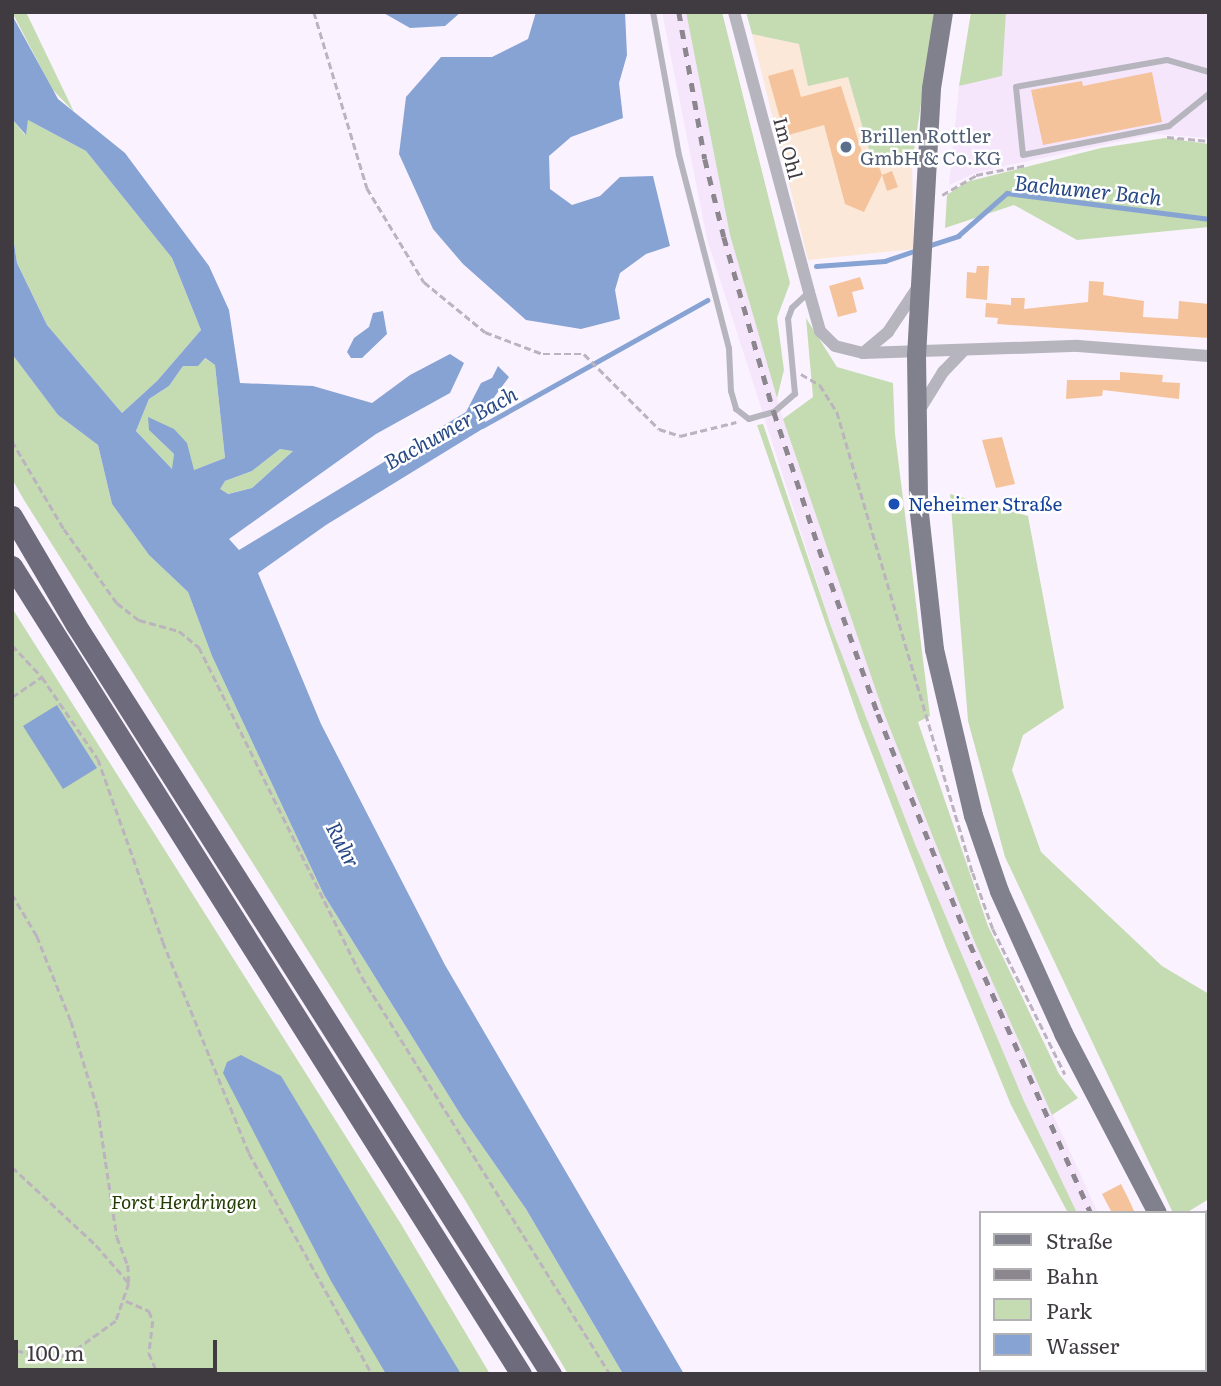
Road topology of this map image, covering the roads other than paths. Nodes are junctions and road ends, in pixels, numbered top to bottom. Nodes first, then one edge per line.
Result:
1 (653, 12) edge
2 (733, 12) edge
3 (943, 12) edge
4 (1209, 72) edge
5 (1209, 94) edge
6 (919, 285) junction
7 (808, 292) junction
8 (963, 351) junction
9 (863, 353) junction
10 (916, 354) junction
11 (1209, 356) edge
12 (916, 416) junction
13 (12, 516) edge
14 (12, 566) edge
15 (1156, 1211) edge
16 (521, 1374) edge
17 (551, 1374) edge

1 - 7 lane
2 - 7 street, Im Ohl
3 - 6 main road
4 - 5 lane
6 - 9 street
6 - 10 main road
7 - 9 street
8 - 10 street
8 - 11 street
8 - 12 street
9 - 10 street
10 - 12 main road
12 - 15 main road
13 - 17 highway
14 - 16 highway

